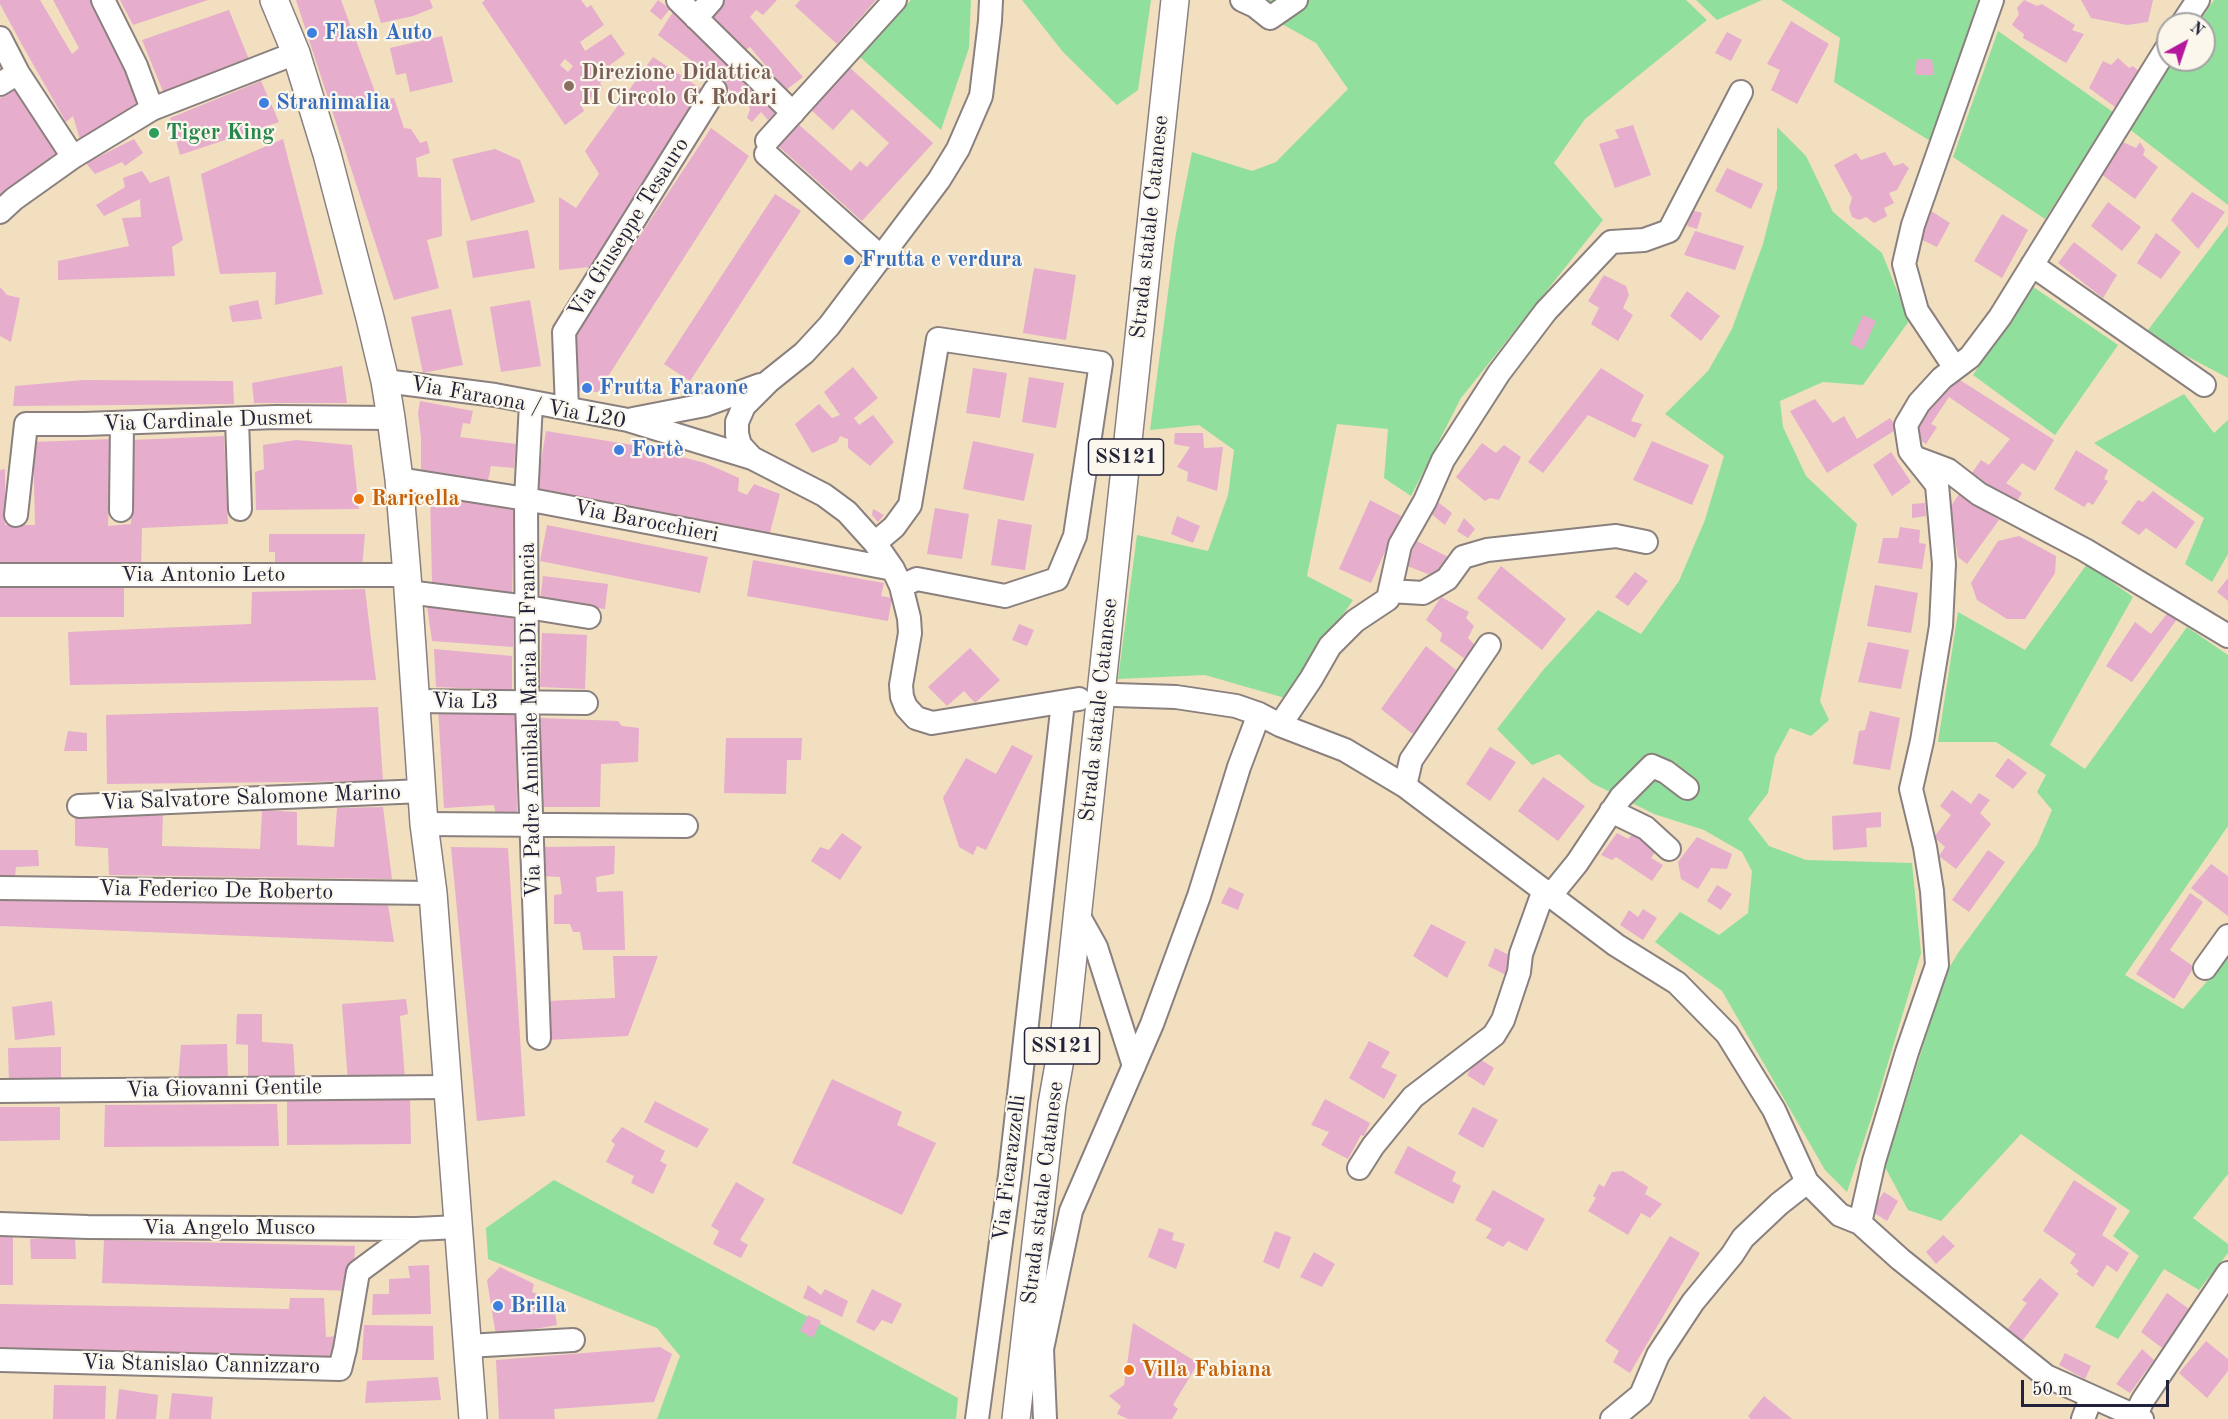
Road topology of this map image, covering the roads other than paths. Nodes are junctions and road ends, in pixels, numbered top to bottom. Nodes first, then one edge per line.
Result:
1 (103, 0) edge
2 (274, 0) edge
3 (678, 0) edge
4 (712, 0) edge
5 (895, 0) edge
6 (991, 0) edge
7 (1175, 0) edge
8 (1296, 0) edge
9 (1992, 0) edge
10 (1236, 3) edge
11 (696, 18) junction
12 (0, 38) edge
13 (296, 53) junction
14 (2156, 65) edge
15 (9, 78) edge
16 (716, 90) dead end
17 (1741, 92) dead end
18 (152, 109) junction
19 (793, 112) junction
20 (73, 157) junction
21 (0, 212) edge
22 (882, 258) junction
23 (2032, 266) junction
24 (1955, 368) junction
25 (385, 381) junction
26 (770, 381) junction
27 (2205, 385) dead end
28 (724, 399) junction
29 (531, 402) junction
30 (567, 408) junction
31 (391, 418) junction
32 (237, 419) junction
33 (628, 420) junction
34 (737, 422) junction
35 (122, 423) junction
36 (707, 443) junction
37 (1915, 457) junction
38 (752, 458) junction
39 (399, 479) junction
40 (526, 499) junction
41 (240, 509) dead end
42 (121, 510) dead end
43 (16, 515) dead end
44 (1646, 542) dead end
45 (875, 543) junction
46 (0, 575) edge
47 (897, 577) junction
48 (407, 583) junction
49 (1389, 591) junction
50 (527, 607) junction
51 (589, 617) dead end
52 (2228, 636) edge
53 (1489, 645) dead end
54 (1115, 695) dead end
55 (1071, 700) joint
56 (415, 701) junction
57 (527, 702) junction
58 (586, 703) dead end
59 (1259, 714) junction
60 (1280, 725) junction
61 (1405, 786) junction
62 (1687, 788) dead end
63 (422, 791) junction
64 (79, 806) dead end
65 (1611, 812) junction
66 (424, 824) junction
67 (533, 825) junction
68 (686, 826) dead end
69 (1669, 849) dead end
70 (0, 888) edge
71 (1548, 892) junction
72 (433, 893) junction
73 (1077, 914) junction
74 (2228, 936) edge
75 (2205, 968) dead end
76 (539, 1038) dead end
77 (1134, 1066) junction
78 (447, 1087) junction
79 (0, 1091) edge
80 (1359, 1168) dead end
81 (1010, 1175) junction
82 (1043, 1179) junction
83 (1807, 1182) junction
84 (1860, 1223) junction
85 (0, 1224) edge
86 (458, 1227) junction
87 (416, 1229) junction
88 (2228, 1273) edge
89 (573, 1340) dead end
90 (467, 1346) junction
91 (0, 1360) edge
92 (2091, 1398) junction
93 (2139, 1418) edge
94 (473, 1419) edge
95 (977, 1419) edge
96 (1016, 1419) edge
97 (1045, 1419) edge
98 (1612, 1419) edge
99 (2083, 1419) edge

1 - 18 street
2 - 13 main road
3 - 11 street
4 - 11 street
5 - 19 street
6 - 22 street
7 - 73 main road, Strada statale Catanese / SS121
8 - 10 street
9 - 24 street
11 - 19 street
12 - 15 street
13 - 18 street
13 - 25 main road
14 - 23 street
15 - 20 street
16 - 30 street, Via Giuseppe Tesauro
17 - 49 street
18 - 20 street
19 - 22 street
20 - 21 street
22 - 26 street
23 - 24 street
23 - 27 street
24 - 37 street
25 - 29 street, Via Faraona / Via L20
25 - 31 main road
26 - 28 street
26 - 34 street
28 - 33 street
28 - 34 street
29 - 30 street, Via Faraona / Via L20
29 - 40 street, Via Padre Annibale Maria Di Francia
30 - 33 street, Via Faraona / Via L20
31 - 32 street, Via Cardinale Dusmet
31 - 39 main road
32 - 35 street, Via Cardinale Dusmet
32 - 41 street
33 - 36 street, Via Faraona / Via L20
34 - 36 street
34 - 38 street
35 - 42 street
35 - 43 street, Via Cardinale Dusmet
36 - 38 street, Via Faraona / Via L20
37 - 52 street
37 - 84 street
38 - 45 street, Via Faraona / Via L20
39 - 40 street, Via Barocchieri
39 - 48 main road
40 - 47 street, Via Barocchieri
40 - 50 street, Via Padre Annibale Maria Di Francia
44 - 49 street
45 - 47 street, Via Faraona / Via L20
45 - 47 street
46 - 48 street, Via Antonio Leto
47 - 55 street, Via Faraona / Via L20
48 - 50 street, Via Antonio Leto
48 - 56 main road
49 - 60 street
50 - 51 street, Via Antonio Leto
50 - 57 street, Via Padre Annibale Maria Di Francia
53 - 61 street
54 - 59 street
55 - 81 street, Via Ficarazzelli
56 - 57 street, Via L3
56 - 63 main road
57 - 58 street, Via L3
57 - 67 street, Via Padre Annibale Maria Di Francia
59 - 60 street
59 - 77 street
60 - 61 street
61 - 71 street
62 - 65 street
63 - 64 street, Via Salvatore Salomone Marino
63 - 66 main road
65 - 69 street
65 - 71 street
66 - 67 street
66 - 72 main road
67 - 68 street
67 - 76 street, Via Padre Annibale Maria Di Francia
70 - 72 street, Via Federico De Roberto
71 - 80 street
71 - 83 street
72 - 78 main road
73 - 77 street
73 - 82 main road, Strada statale Catanese / SS121
74 - 75 street
77 - 97 street
78 - 79 street, Via Giovanni Gentile
78 - 86 main road
81 - 82 street
81 - 95 street, Via Ficarazzelli
82 - 96 main road, Strada statale Catanese / SS121
83 - 84 street
83 - 98 street
84 - 92 street
85 - 87 street, Via Angelo Musco
86 - 87 street, Via Angelo Musco
86 - 90 main road
87 - 91 street, Via Stanislao Cannizzaro
88 - 93 street
89 - 90 street
90 - 94 main road
92 - 93 street
92 - 99 street

